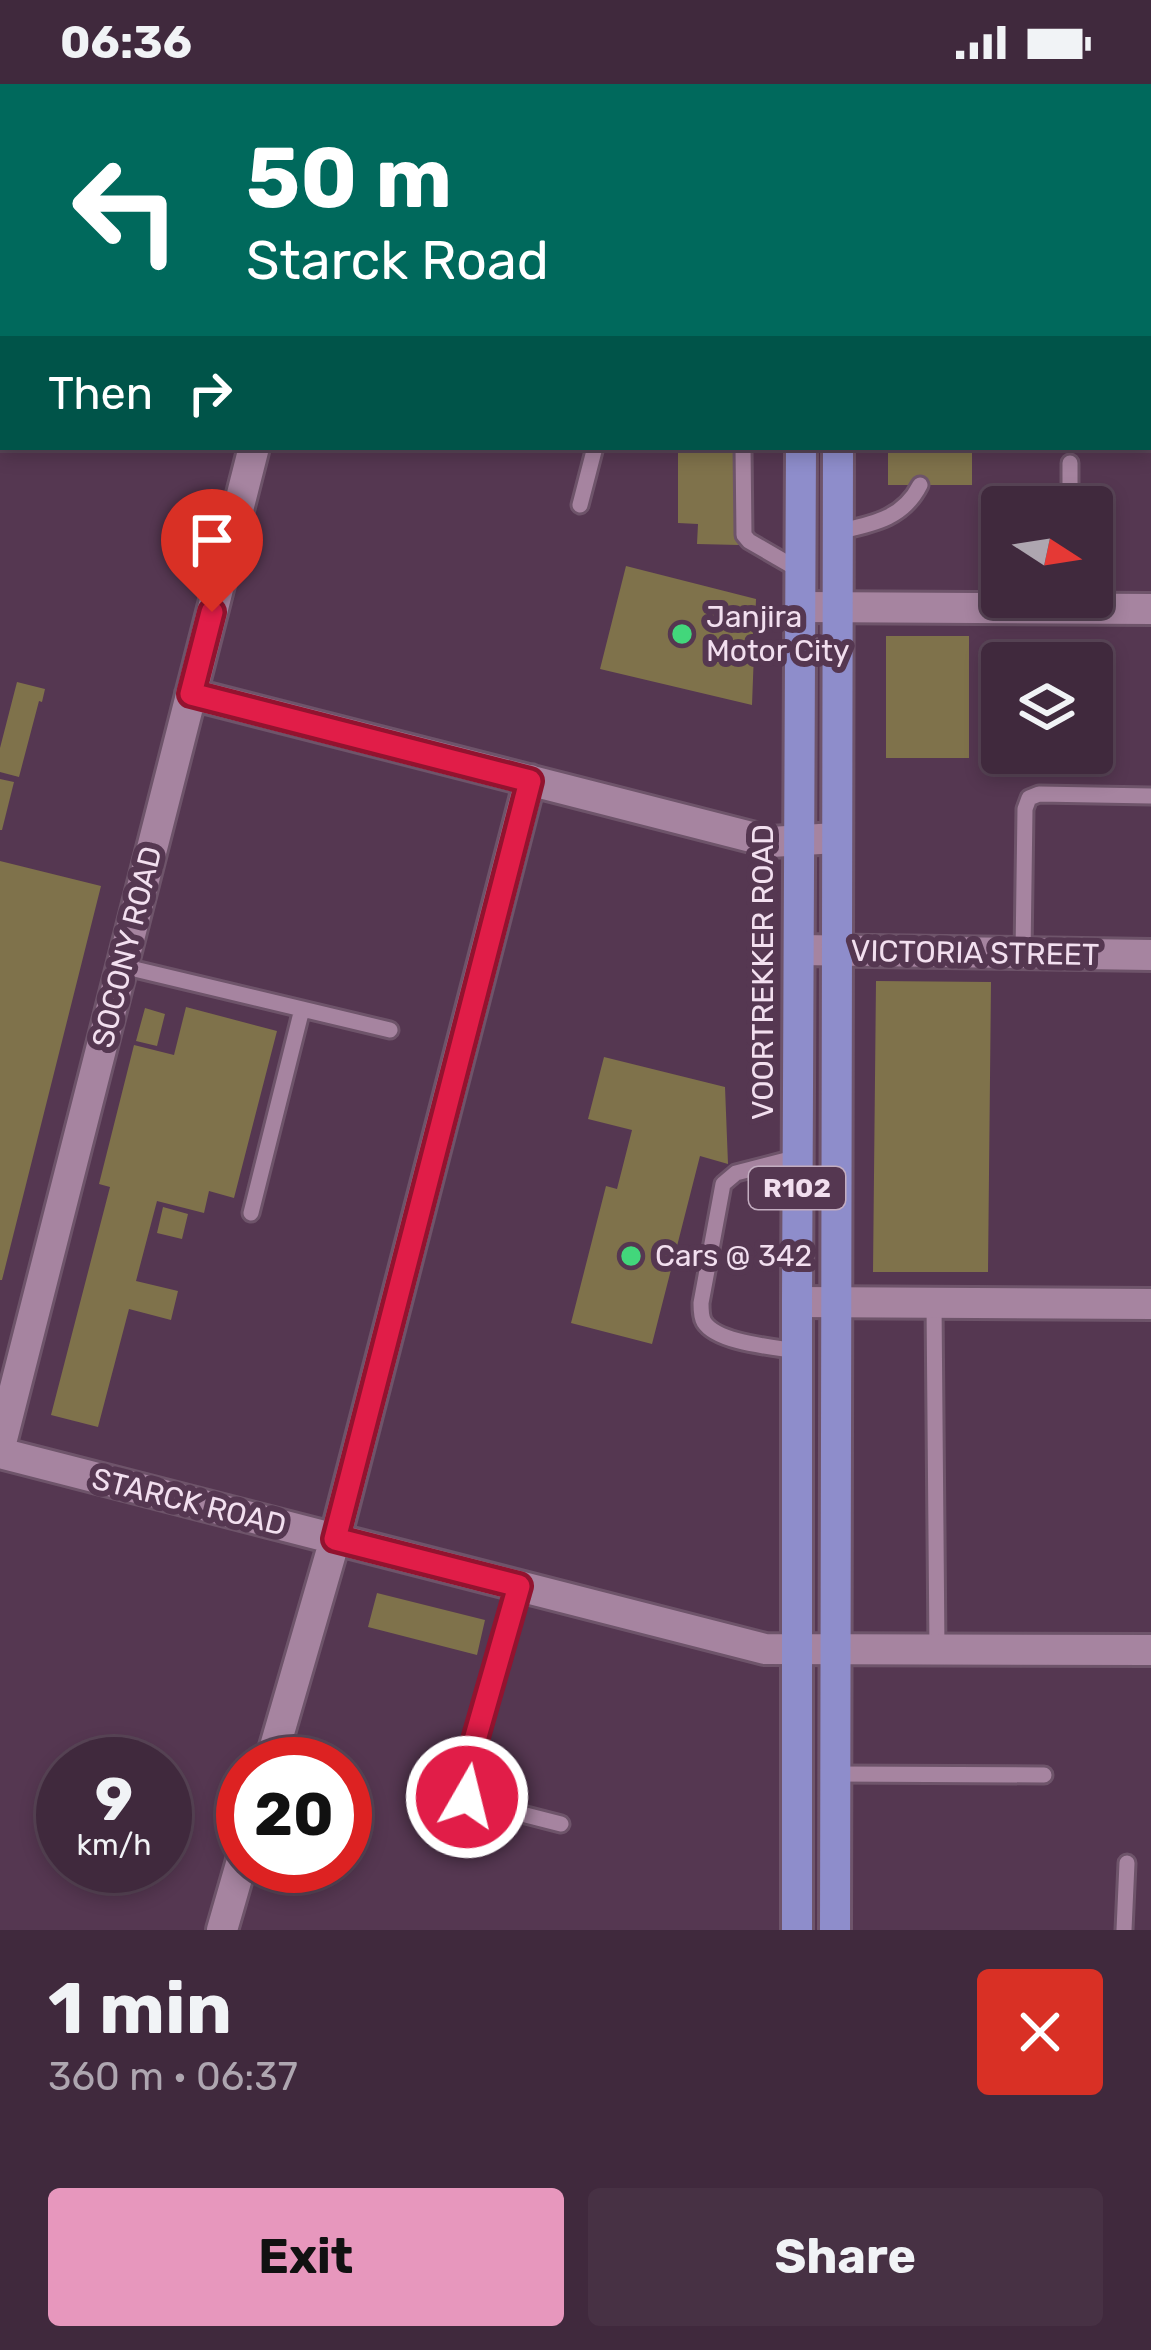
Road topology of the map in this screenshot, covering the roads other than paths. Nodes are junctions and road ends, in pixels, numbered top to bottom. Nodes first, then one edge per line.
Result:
1 (253, 450) edge
2 (594, 450) edge
3 (743, 450) edge
4 (801, 450) edge
5 (838, 450) edge
6 (1070, 463) dead end
7 (920, 485) dead end
8 (1070, 486) edge
9 (580, 505) dead end
10 (837, 532) junction
11 (802, 572) junction
12 (981, 605) edge
13 (1113, 606) edge
14 (802, 607) junction
15 (837, 607) junction
16 (1151, 609) edge
17 (191, 694) junction
18 (530, 781) junction
19 (1151, 796) edge
20 (836, 838) junction
21 (800, 840) junction
22 (799, 950) junction
23 (836, 951) junction
24 (1023, 954) junction
25 (1151, 955) edge
26 (122, 966) junction
27 (302, 1009) junction
28 (390, 1030) dead end
29 (798, 1157) junction
30 (251, 1213) dead end
31 (797, 1302) junction
32 (838, 1302) junction
33 (934, 1303) junction
34 (1151, 1304) edge
35 (797, 1351) junction
36 (0, 1450) edge
37 (335, 1539) junction
38 (519, 1586) junction
39 (798, 1649) junction
40 (836, 1649) junction
41 (937, 1650) junction
42 (1151, 1651) edge
43 (278, 1737) edge
44 (836, 1774) junction
45 (1044, 1775) dead end
46 (561, 1824) dead end
47 (1127, 1862) dead end
48 (233, 1893) edge
49 (222, 1930) edge
50 (797, 1930) edge
51 (835, 1930) edge
52 (1124, 1930) edge

1 - 17 street, SOCONY ROAD
2 - 9 lane
3 - 11 lane
4 - 11 main road, VOORTREKKER ROAD / R102
5 - 10 main road, R102
6 - 8 lane
7 - 10 lane
10 - 15 main road, R102
11 - 14 main road, VOORTREKKER ROAD / R102
12 - 15 street
13 - 16 street
14 - 15 street
14 - 21 main road, VOORTREKKER ROAD / R102
15 - 20 main road, R102
17 - 18 street
17 - 26 street, SOCONY ROAD
18 - 21 street
18 - 37 street
19 - 24 lane
20 - 21 street
20 - 23 main road, R102
21 - 22 main road, VOORTREKKER ROAD / R102
22 - 23 street, VICTORIA STREET
22 - 29 main road, VOORTREKKER ROAD / R102
23 - 24 street, VICTORIA STREET
23 - 32 main road, R102
24 - 25 street, VICTORIA STREET
26 - 27 lane
26 - 36 street, SOCONY ROAD
27 - 28 lane
27 - 30 lane
29 - 31 main road, VOORTREKKER ROAD / R102
29 - 35 lane
31 - 32 street
31 - 35 main road, VOORTREKKER ROAD / R102
32 - 33 street
32 - 40 main road, R102
33 - 34 street
33 - 41 lane
35 - 39 main road, VOORTREKKER ROAD / R102
36 - 37 street, STARCK ROAD
37 - 38 street, STARCK ROAD
37 - 43 street
38 - 39 street, STARCK ROAD
38 - 46 lane
39 - 40 street, STARCK ROAD
39 - 50 main road, VOORTREKKER ROAD / R102
40 - 41 street, STARCK ROAD
40 - 44 main road, R102
41 - 42 street, STARCK ROAD
44 - 45 lane
44 - 51 main road, R102
47 - 52 lane
48 - 49 street

